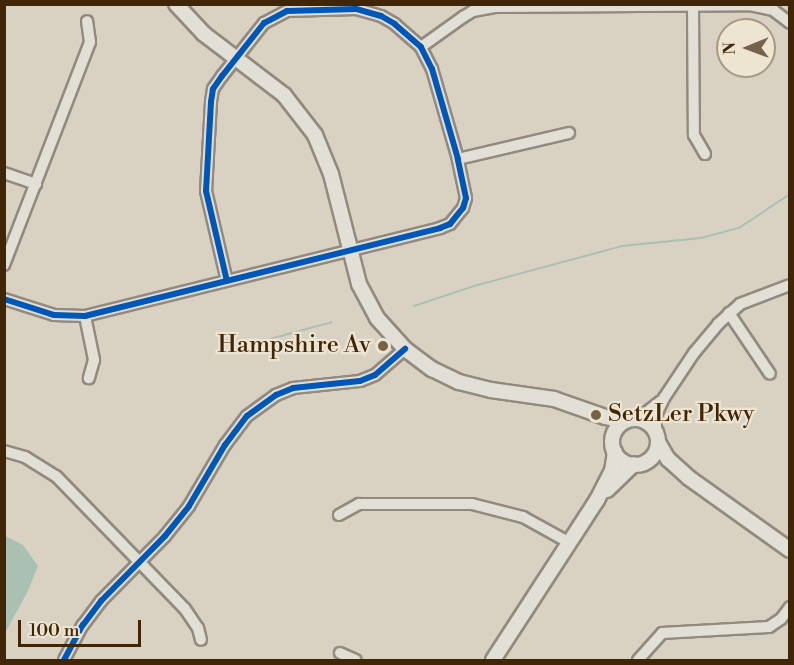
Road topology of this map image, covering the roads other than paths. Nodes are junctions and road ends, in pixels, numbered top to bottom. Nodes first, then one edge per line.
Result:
1 (176, 4) edge
2 (693, 6) edge
3 (87, 21) dead end
4 (789, 23) edge
5 (421, 47) junction
6 (235, 58) junction
7 (569, 133) dead end
8 (705, 154) dead end
9 (458, 159) junction
10 (4, 173) edge
11 (36, 184) junction
12 (349, 250) junction
13 (4, 265) edge
14 (227, 280) junction
15 (789, 285) edge
16 (4, 299) edge
17 (729, 313) junction
18 (84, 316) junction
19 (405, 349) junction
20 (770, 374) dead end
21 (89, 378) dead end
22 (664, 398) junction
23 (580, 409) junction
24 (631, 420) junction
25 (657, 436) junction
26 (613, 437) junction
27 (4, 451) edge
28 (615, 452) junction
29 (638, 464) junction
30 (689, 478) junction
31 (597, 501) junction
32 (339, 514) dead end
33 (570, 543) junction
34 (789, 550) edge
35 (138, 562) junction
36 (789, 607) edge
37 (201, 640) dead end
38 (340, 653) dead end
39 (64, 660) edge
40 (356, 660) edge
41 (493, 660) edge
42 (638, 660) edge

1 - 6 street
2 - 4 street
2 - 5 street
2 - 8 street
3 - 11 street
5 - 6 street
5 - 9 street
6 - 12 street
6 - 14 street
7 - 9 street
9 - 12 street
10 - 11 street
11 - 13 street
12 - 14 street
12 - 19 street
14 - 18 street
15 - 17 street
16 - 18 street
17 - 20 street
17 - 22 street
18 - 21 street
19 - 23 street
19 - 35 street
22 - 24 street
22 - 25 street
23 - 24 street
23 - 26 street
24 - 25 street
24 - 26 street
25 - 29 street
25 - 30 street
26 - 28 street
27 - 35 street
28 - 29 street
28 - 31 street
29 - 30 street
29 - 31 street
30 - 34 street
31 - 33 street
32 - 33 street
33 - 41 street
35 - 37 street
35 - 39 street
36 - 42 street
38 - 40 street

